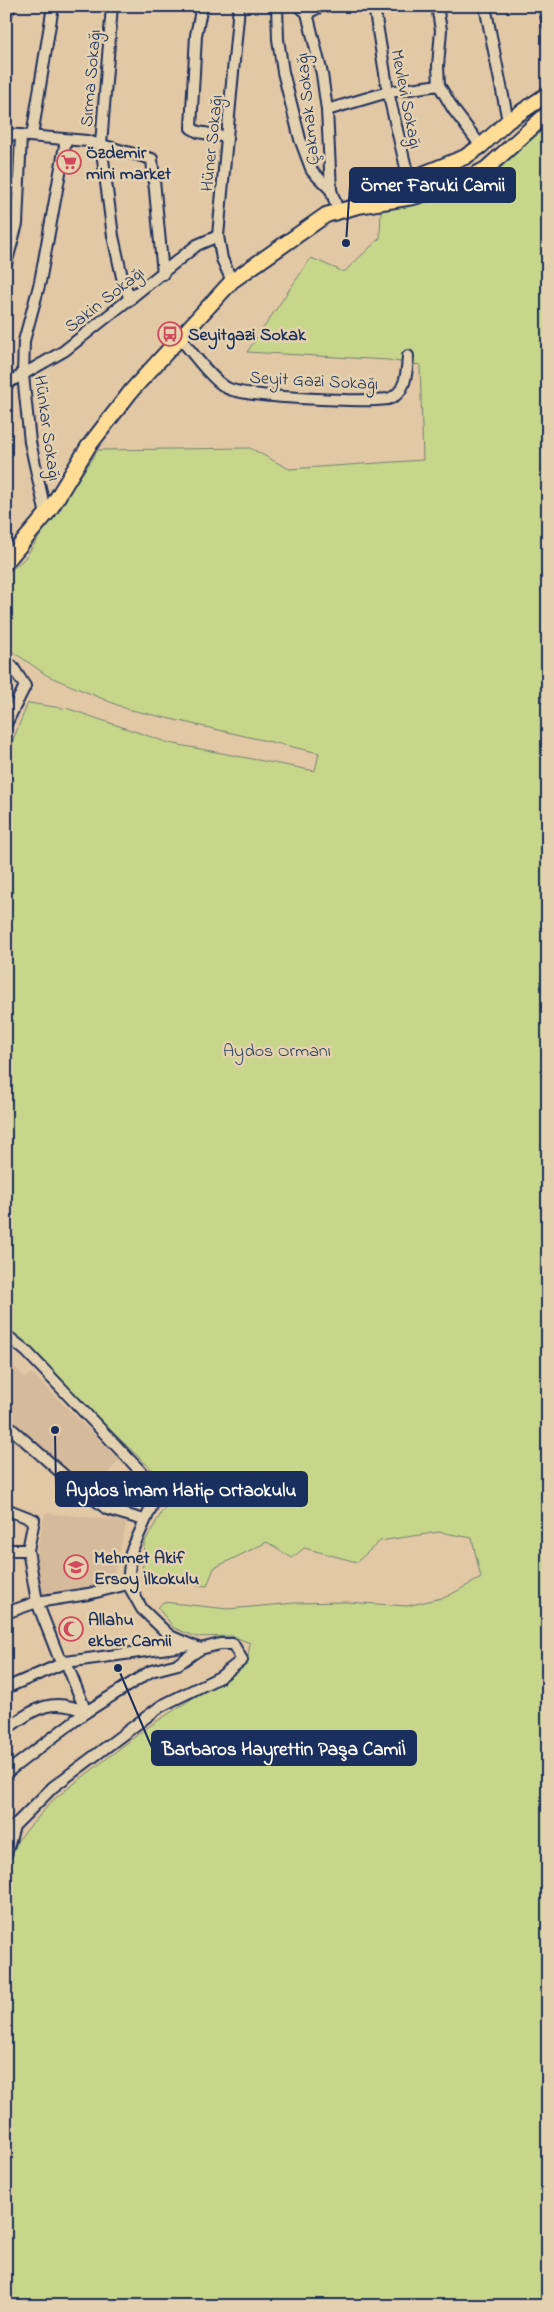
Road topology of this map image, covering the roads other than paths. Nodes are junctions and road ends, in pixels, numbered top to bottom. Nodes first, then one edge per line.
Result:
1 (10, 6) edge
2 (54, 6) edge
3 (112, 6) edge
4 (202, 6) edge
5 (239, 6) edge
6 (277, 6) edge
7 (322, 6) edge
8 (374, 6) edge
9 (437, 6) edge
10 (485, 6) edge
11 (544, 6) edge
12 (303, 10) edge
13 (6, 16) edge
14 (548, 24) edge
15 (439, 85) junction
16 (388, 92) junction
17 (548, 94) edge
18 (327, 110) junction
19 (548, 113) edge
20 (508, 121) junction
21 (6, 134) edge
22 (21, 135) junction
23 (32, 136) junction
24 (227, 137) junction
25 (66, 140) junction
26 (101, 144) junction
27 (481, 146) junction
28 (408, 180) junction
29 (331, 190) junction
30 (413, 197) junction
31 (358, 206) junction
32 (338, 211) junction
33 (218, 236) junction
34 (6, 264) edge
35 (162, 274) junction
36 (232, 281) junction
37 (130, 300) junction
38 (180, 338) junction
39 (408, 356) dead end
40 (23, 375) junction
41 (6, 384) edge
42 (46, 515) junction
43 (6, 562) edge
44 (6, 663) edge
45 (6, 724) edge
46 (6, 1335) edge
47 (6, 1424) edge
48 (6, 1509) edge
49 (144, 1520) junction
50 (6, 1550) edge
51 (28, 1550) junction
52 (128, 1584) junction
53 (36, 1602) junction
54 (6, 1613) edge
55 (196, 1647) junction
56 (66, 1662) junction
57 (6, 1688) edge
58 (86, 1712) junction
59 (6, 1729) edge
60 (6, 1773) edge
61 (6, 1855) edge

1 - 13 street
2 - 23 street
3 - 26 street, Sırma Sokağı
4 - 24 street
5 - 24 street, Hüner Sokağı
6 - 29 street
7 - 12 street
8 - 16 street, Mevlevi Sokağı
9 - 15 street
10 - 20 street
11 - 14 street
12 - 18 street, Çakmak Sokağı
15 - 16 street
15 - 27 street
16 - 18 street
16 - 28 street, Mevlevi Sokağı
17 - 20 main road
18 - 29 street, Çakmak Sokağı
19 - 30 main road
20 - 27 main road
21 - 22 street
22 - 23 street
22 - 34 street
23 - 25 street
24 - 33 street, Hüner Sokağı
25 - 26 street
25 - 40 street, Hünkar Sokağı
26 - 35 street
26 - 37 street, Sırma Sokağı
27 - 28 main road
28 - 30 street, Mevlevi Sokağı
28 - 31 main road
29 - 32 street, Çakmak Sokağı
30 - 31 main road
31 - 32 main road
32 - 36 main road
33 - 35 street, Sakin Sokağı
33 - 36 street, Hüner Sokağı
35 - 37 street, Sakin Sokağı
36 - 38 main road
37 - 40 street, Sakin Sokağı
38 - 39 street, Seyit Gazi Sokağı
38 - 42 main road
40 - 41 street, Sakin Sokağı
40 - 42 street, Hünkar Sokağı
42 - 43 main road
44 - 45 street
46 - 49 street
47 - 49 street
48 - 51 street
49 - 52 street
50 - 51 street
51 - 53 street
52 - 53 street
52 - 55 street
53 - 54 street
53 - 56 street
55 - 56 street
55 - 58 street
55 - 61 street
56 - 57 street
56 - 58 street
58 - 59 street
58 - 60 street

